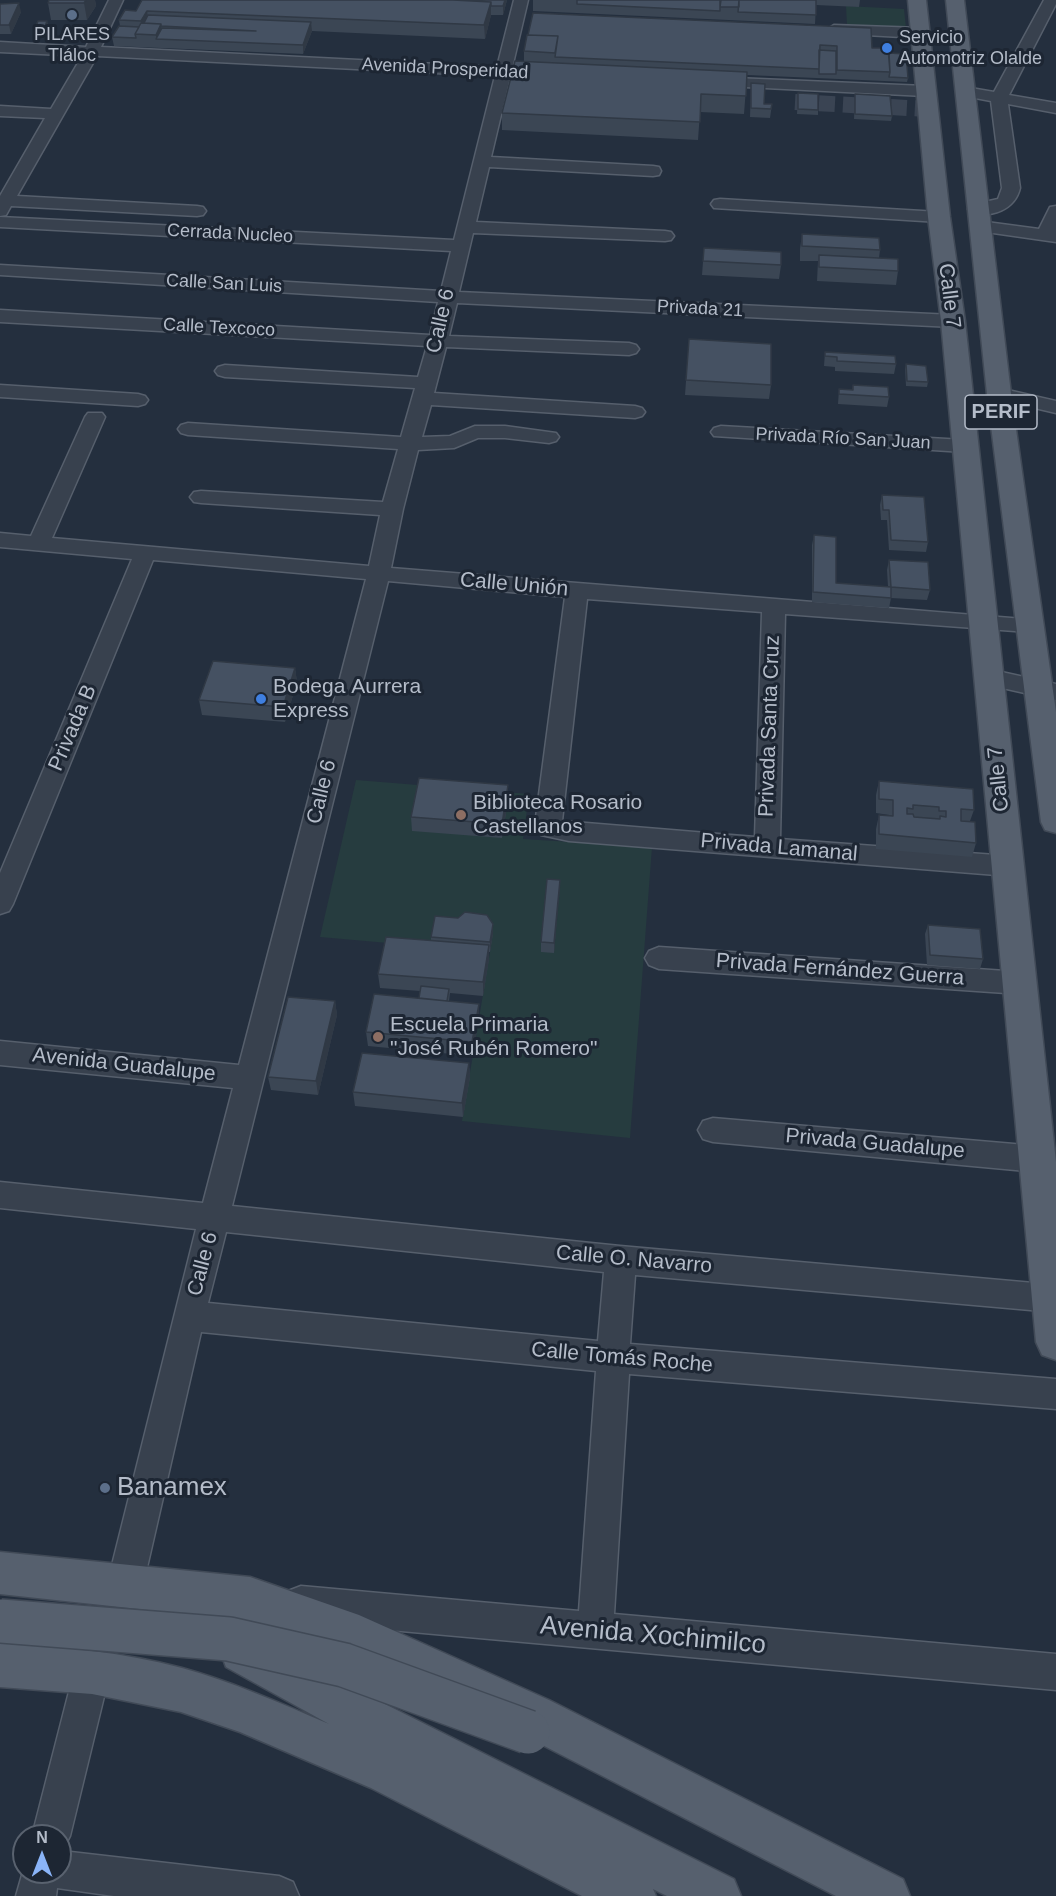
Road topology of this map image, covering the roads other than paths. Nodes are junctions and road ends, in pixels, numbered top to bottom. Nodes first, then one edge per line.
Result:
1 (116, 0) edge
2 (918, 0) edge
3 (939, 0) edge
4 (955, 0) edge
5 (1051, 0) edge
6 (522, 11) edge
7 (813, 29) edge
8 (920, 33) junction
9 (0, 36) edge
10 (101, 39) junction
11 (0, 47) edge
12 (504, 72) junction
13 (945, 73) dead end
14 (539, 74) edge
15 (690, 81) edge
16 (783, 85) junction
17 (945, 92) junction
18 (999, 98) junction
19 (789, 101) dead end
20 (1056, 108) edge
21 (0, 111) edge
22 (56, 114) junction
23 (933, 160) junction
24 (482, 162) junction
25 (0, 168) edge
26 (23, 170) junction
27 (653, 171) dead end
28 (720, 204) dead end
29 (3, 206) edge
30 (197, 210) dead end
31 (1056, 211) edge
32 (939, 217) junction
33 (978, 218) junction
34 (0, 222) edge
35 (665, 236) dead end
36 (1051, 236) edge
37 (462, 237) junction
38 (0, 270) edge
39 (447, 297) junction
40 (0, 315) edge
41 (953, 321) junction
42 (438, 341) junction
43 (629, 349) dead end
44 (225, 371) dead end
45 (0, 391) edge
46 (424, 391) junction
47 (999, 394) junction
48 (138, 400) dead end
49 (1056, 407) edge
50 (635, 412) dead end
51 (95, 417) dead end
52 (188, 429) dead end
53 (721, 432) dead end
54 (549, 437) dead end
55 (410, 444) junction
56 (964, 446) junction
57 (201, 497) dead end
58 (392, 509) junction
59 (0, 540) edge
60 (39, 543) junction
61 (146, 552) junction
62 (379, 573) junction
63 (577, 591) junction
64 (774, 606) junction
65 (983, 623) junction
66 (1028, 625) junction
67 (988, 677) junction
68 (1047, 689) edge
69 (1056, 822) edge
70 (767, 847) junction
71 (1009, 866) junction
72 (0, 904) edge
73 (659, 958) dead end
74 (1020, 983) junction
75 (0, 1053) edge
76 (249, 1078) junction
77 (712, 1130) dead end
78 (1037, 1159) junction
79 (0, 1195) edge
80 (216, 1218) junction
81 (620, 1260) junction
82 (1053, 1298) junction
83 (189, 1316) junction
84 (1056, 1342) edge
85 (615, 1358) junction
86 (1056, 1394) edge
87 (0, 1573) edge
88 (125, 1585) junction
89 (250, 1599) junction
90 (0, 1621) edge
91 (595, 1631) junction
92 (0, 1665) edge
93 (92, 1672) junction
94 (1056, 1672) edge
95 (54, 1824) edge
96 (72, 1871) edge
97 (279, 1896) edge
98 (632, 1896) edge
99 (717, 1896) edge
100 (848, 1896) edge
101 (886, 1896) edge

1 - 10 street
2 - 8 main road, Calle 7 / PERIF
3 - 13 main road
4 - 17 main road, Calle 7 / PERIF
5 - 18 street
6 - 12 street, Calle 6
7 - 8 street
8 - 17 main road, Calle 7 / PERIF
9 - 10 street
10 - 11 street, Avenida Prosperidad
10 - 12 street, Avenida Prosperidad
10 - 22 street
12 - 14 street, Avenida Prosperidad
12 - 24 street, Calle 6
15 - 16 street
16 - 17 street
16 - 19 street
17 - 18 street
17 - 23 main road, Calle 7 / PERIF
17 - 23 main road
17 - 33 main road, Calle 7 / PERIF
18 - 20 street
18 - 33 street
21 - 22 street
22 - 26 street
23 - 32 main road, Calle 7 / PERIF
24 - 27 street
24 - 37 street, Calle 6
25 - 26 street
26 - 29 street
28 - 32 street
29 - 30 street
31 - 36 street
32 - 41 main road, Calle 7 / PERIF
33 - 36 street
33 - 47 main road, Calle 7 / PERIF
34 - 37 street, Cerrada Nucleo
35 - 37 street, Cerrada Nucleo
37 - 39 street, Calle 6
38 - 39 street, Calle San Luis
39 - 41 street, Privada 21
39 - 42 street, Calle 6
40 - 42 street, Calle Texcoco
41 - 56 main road, Calle 7 / PERIF
42 - 43 street, Calle Texcoco
42 - 46 street, Calle 6
44 - 46 street
45 - 48 street
46 - 50 street
46 - 55 street, Calle 6
47 - 49 street
47 - 66 main road, Calle 7 / PERIF
51 - 60 street
52 - 55 street
53 - 56 street, Privada Río San Juan
54 - 55 street
55 - 58 street, Calle 6
56 - 65 main road, Calle 7 / PERIF
57 - 58 street
58 - 62 street, Calle 6
59 - 60 street, Calle Unión
60 - 61 street, Calle Unión
61 - 62 street, Calle Unión
61 - 72 street, Privada B
62 - 63 street, Calle Unión
62 - 76 street, Calle 6
63 - 64 street, Calle Unión
63 - 70 street, Privada Lamanal
64 - 65 street, Calle Unión
64 - 70 street, Privada Santa Cruz
65 - 66 street, Calle Unión
65 - 67 main road, Calle 7 / PERIF
66 - 68 main road, Calle 7 / PERIF
67 - 68 street
67 - 71 main road, Calle 7 / PERIF
68 - 69 main road, Calle 7 / PERIF
70 - 71 street, Privada Lamanal
71 - 74 main road, Calle 7 / PERIF
73 - 74 street, Privada Fernández Guerra
74 - 78 main road, Calle 7 / PERIF
75 - 76 street, Avenida Guadalupe
76 - 80 street, Calle 6
77 - 78 street, Privada Guadalupe
78 - 82 main road, Calle 7 / PERIF
79 - 80 street, Calle O. Navarro
80 - 81 street, Calle O. Navarro
80 - 83 street, Calle 6
81 - 82 street, Calle O. Navarro
81 - 85 street
82 - 84 main road, Calle 7 / PERIF
83 - 85 street, Calle Tomás Roche
83 - 88 street, Calle 6
85 - 86 street, Calle Tomás Roche
85 - 91 street
87 - 88 main road, Avenida Xochimilco
88 - 89 main road, Avenida Xochimilco
88 - 99 main road
89 - 91 street, Avenida Xochimilco
89 - 101 main road, Avenida Xochimilco
90 - 100 main road, bridge
91 - 94 street, Avenida Xochimilco
92 - 93 main road
93 - 95 street
93 - 98 main road
96 - 97 street

